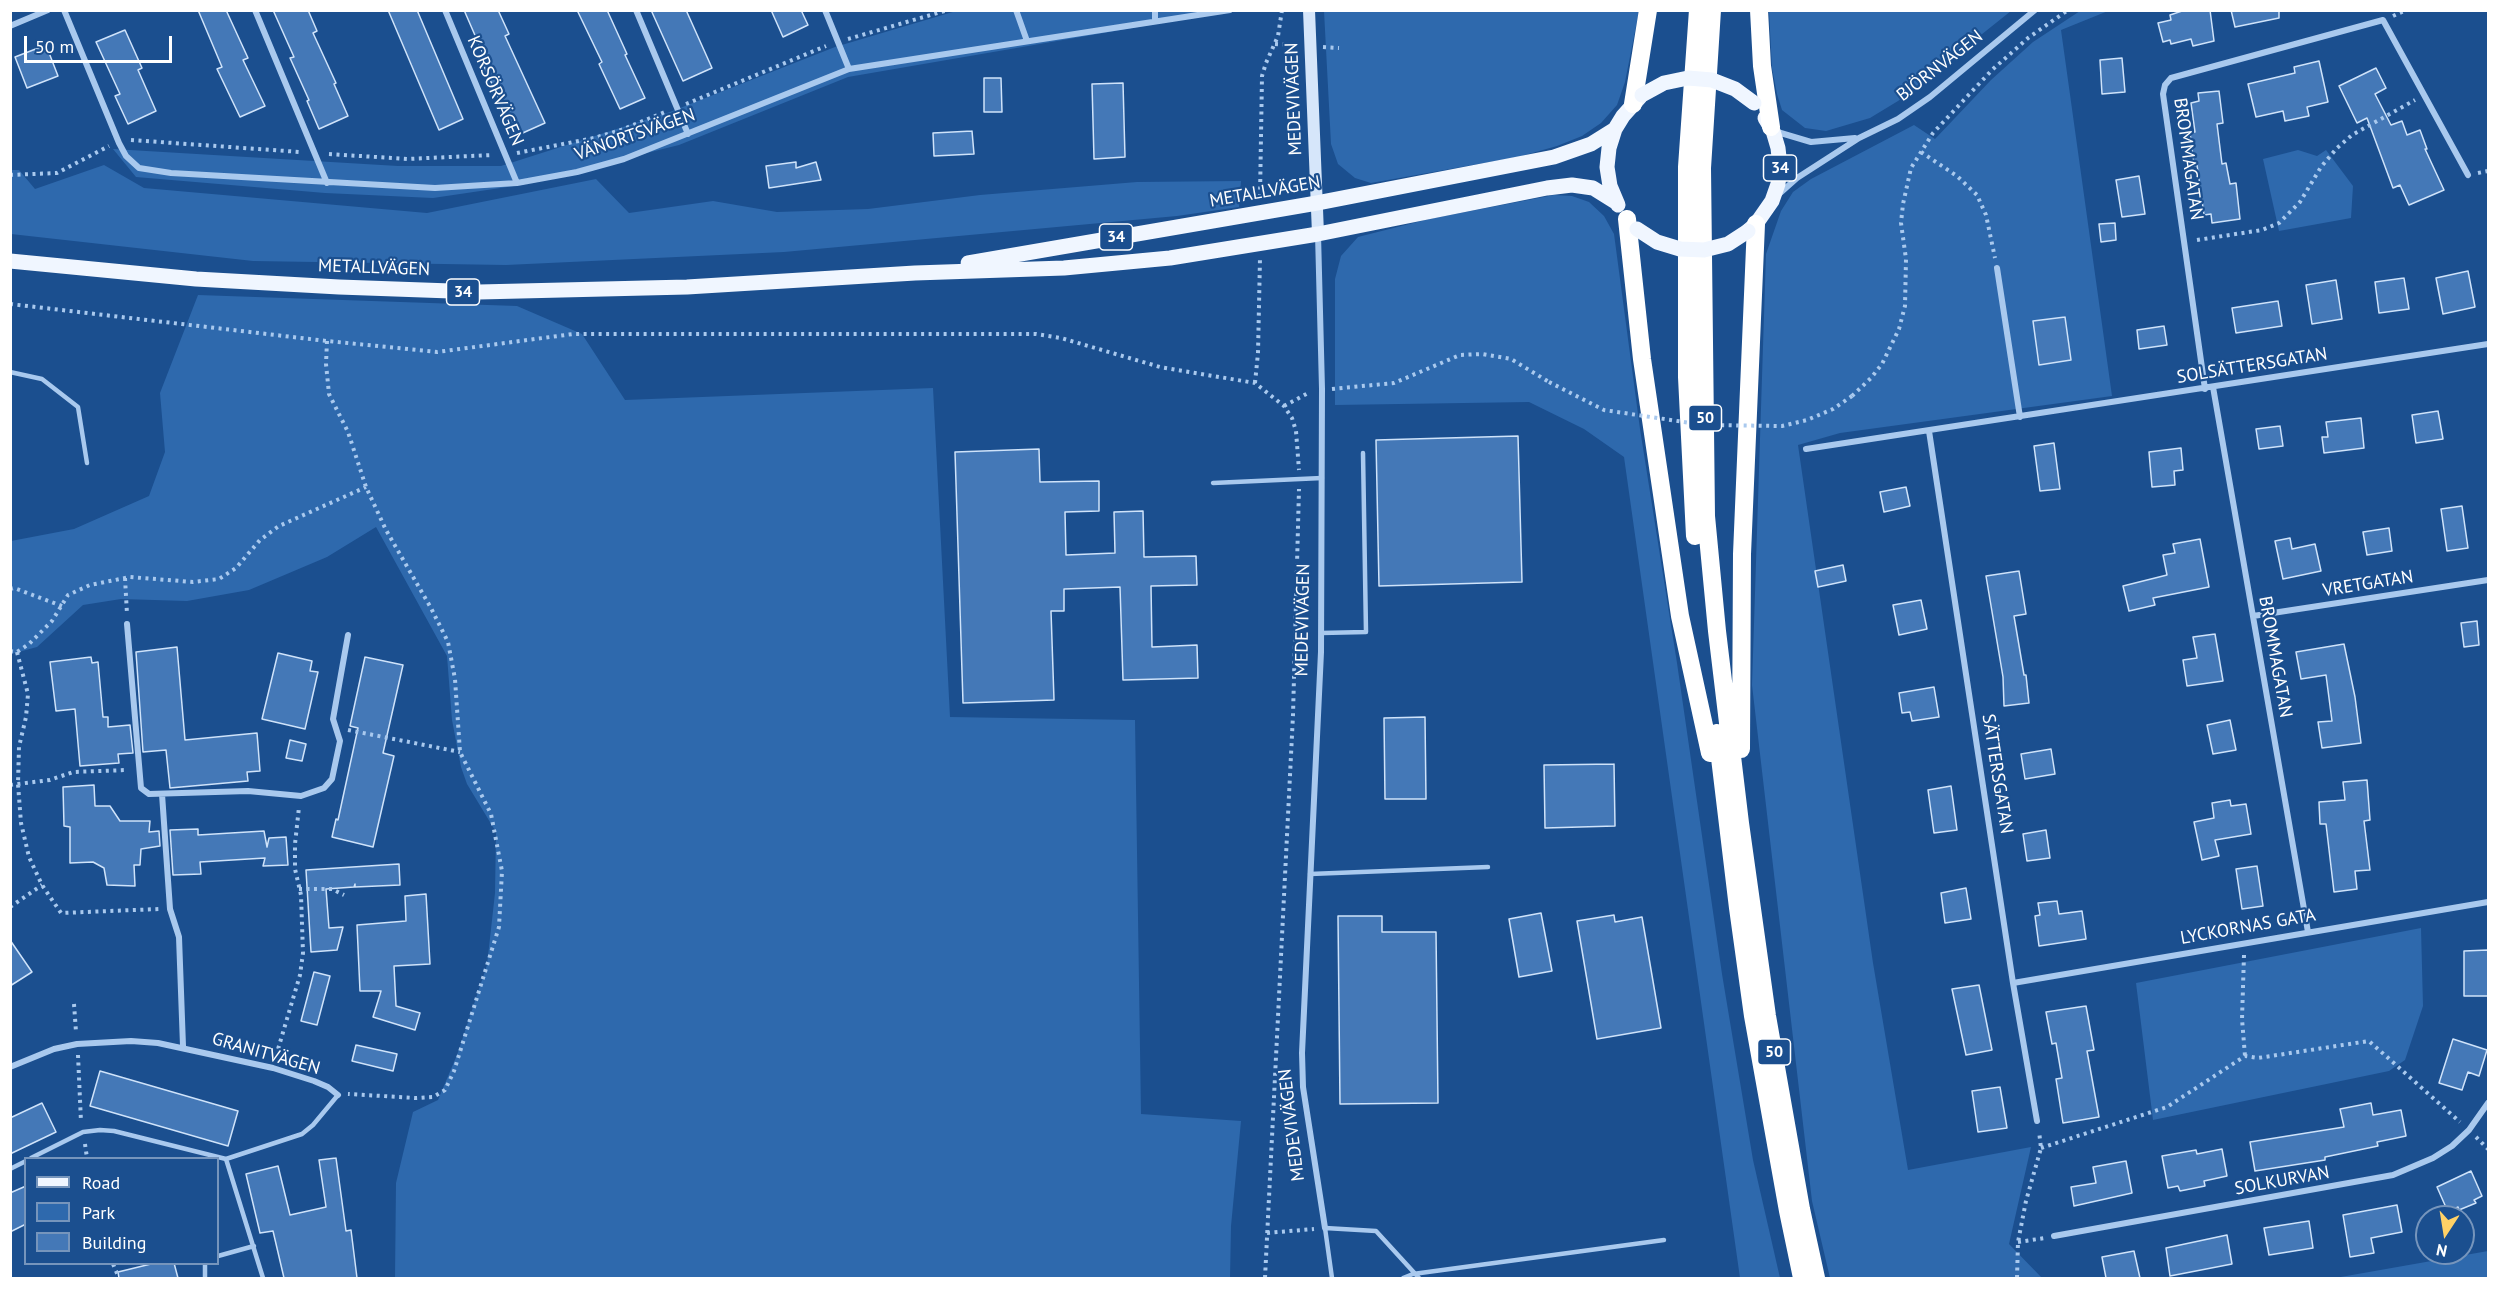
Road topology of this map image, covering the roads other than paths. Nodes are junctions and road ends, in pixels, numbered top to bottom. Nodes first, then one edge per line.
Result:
1 (48, 10) edge
2 (64, 10) edge
3 (255, 10) edge
4 (445, 10) edge
5 (636, 10) edge
6 (825, 10) edge
7 (1016, 10) edge
8 (1155, 10) edge
9 (1230, 10) edge
10 (1309, 10) edge
11 (1648, 10) edge
12 (1698, 10) edge
13 (1712, 10) edge
14 (1759, 10) edge
15 (2035, 10) edge
16 (1155, 21) junction
17 (10, 26) edge
18 (1027, 41) junction
19 (849, 69) junction
20 (1637, 99) junction
21 (1615, 129) junction
22 (1772, 129) junction
23 (688, 134) junction
24 (1859, 138) junction
25 (2469, 175) dead end
26 (327, 183) junction
27 (517, 183) junction
28 (1772, 201) junction
29 (1317, 203) junction
30 (1617, 203) junction
31 (1632, 224) junction
32 (1752, 227) junction
33 (1318, 234) junction
34 (10, 261) edge
35 (1997, 268) road end
36 (915, 273) junction
37 (2488, 344) edge
38 (10, 372) edge
39 (2213, 387) junction
40 (2205, 389) junction
41 (2020, 417) junction
42 (1929, 431) junction
43 (1806, 449) dead end
44 (1363, 453) dead end
45 (87, 463) dead end
46 (1322, 478) junction
47 (1213, 483) dead end
48 (2488, 580) edge
49 (2253, 616) junction
50 (128, 624) road end
51 (1321, 633) junction
52 (348, 635) dead end
53 (162, 794) junction
54 (1733, 822) junction
55 (1488, 867) dead end
56 (1310, 874) junction
57 (2488, 902) edge
58 (2308, 932) junction
59 (2013, 983) junction
60 (183, 1046) junction
61 (10, 1067) edge
62 (338, 1095) joint
63 (2488, 1103) edge
64 (2037, 1121) road end
65 (33, 1157) edge
66 (218, 1157) edge
67 (219, 1157) edge
68 (226, 1159) junction
69 (24, 1162) edge
70 (10, 1169) edge
71 (1324, 1228) junction
72 (2054, 1236) road end
73 (1664, 1240) dead end
74 (254, 1246) junction
75 (219, 1256) edge
76 (1413, 1274) junction
77 (263, 1278) edge
78 (1332, 1278) edge
79 (1403, 1278) edge
80 (1419, 1278) edge
81 (1802, 1278) edge
82 (1816, 1278) edge

1 - 17 street
2 - 26 street, VÄNORTSVÄGEN
3 - 26 street
4 - 27 street, KORSÖRVÄGEN
5 - 23 street
6 - 19 street
7 - 18 street
8 - 16 street
9 - 16 street, VÄNORTSVÄGEN
10 - 29 street, MEDEVIVÄGEN
11 - 20 highway
12 - 54 highway, 50
13 - 54 highway, 50
14 - 22 highway
15 - 24 street, BJÖRNVÄGEN
16 - 18 street, VÄNORTSVÄGEN
18 - 19 street, VÄNORTSVÄGEN
19 - 23 street, VÄNORTSVÄGEN
20 - 21 main road, 34
20 - 22 main road, 34, bridge
21 - 29 main road, METALLVÄGEN / 34
21 - 30 main road, 34
22 - 24 street, BJÖRNVÄGEN
22 - 28 main road, 34
23 - 27 street, VÄNORTSVÄGEN
24 - 28 street, BJÖRNVÄGEN
25 - 40 street, BROMMAGATAN
26 - 27 street, VÄNORTSVÄGEN
28 - 32 main road, 34
29 - 33 street, MEDEVIVÄGEN
29 - 36 main road, METALLVÄGEN / 34
30 - 31 main road, 34
30 - 33 main road, METALLVÄGEN / 34
31 - 32 main road, 34, bridge
31 - 54 highway
32 - 54 highway
33 - 36 main road, METALLVÄGEN / 34
33 - 46 street, MEDEVIVÄGEN
34 - 36 main road, METALLVÄGEN / 34
35 - 41 street
37 - 39 street, SOLSÄTTERSGATAN
38 - 45 lane
39 - 40 street, SOLSÄTTERSGATAN
39 - 49 street, BROMMAGATAN
40 - 41 street, SOLSÄTTERSGATAN
41 - 42 street, SOLSÄTTERSGATAN
42 - 43 street, SOLSÄTTERSGATAN
42 - 59 street, SÄTTERSGATAN
44 - 51 lane
46 - 47 lane
46 - 51 street, MEDEVIVÄGEN
48 - 49 street, VRETGATAN
49 - 58 street, BROMMAGATAN
50 - 53 street
51 - 56 street, MEDEVIVÄGEN
52 - 53 street
53 - 60 street, GRANITVÄGEN
54 - 81 highway, 50
54 - 82 highway, 50
55 - 56 lane
56 - 71 street, MEDEVIVÄGEN
57 - 58 street, LYCKORNAS GATA
58 - 59 street, LYCKORNAS GATA
59 - 64 street, SÄTTERSGATAN
60 - 61 street, GRANITVÄGEN
60 - 62 street, GRANITVÄGEN
62 - 68 lane
63 - 72 street, SOLKURVAN
65 - 66 lane
67 - 68 lane
68 - 74 lane
69 - 70 lane
71 - 76 lane
71 - 78 lane
73 - 76 lane
74 - 75 lane
74 - 77 lane
76 - 79 lane
76 - 80 lane

